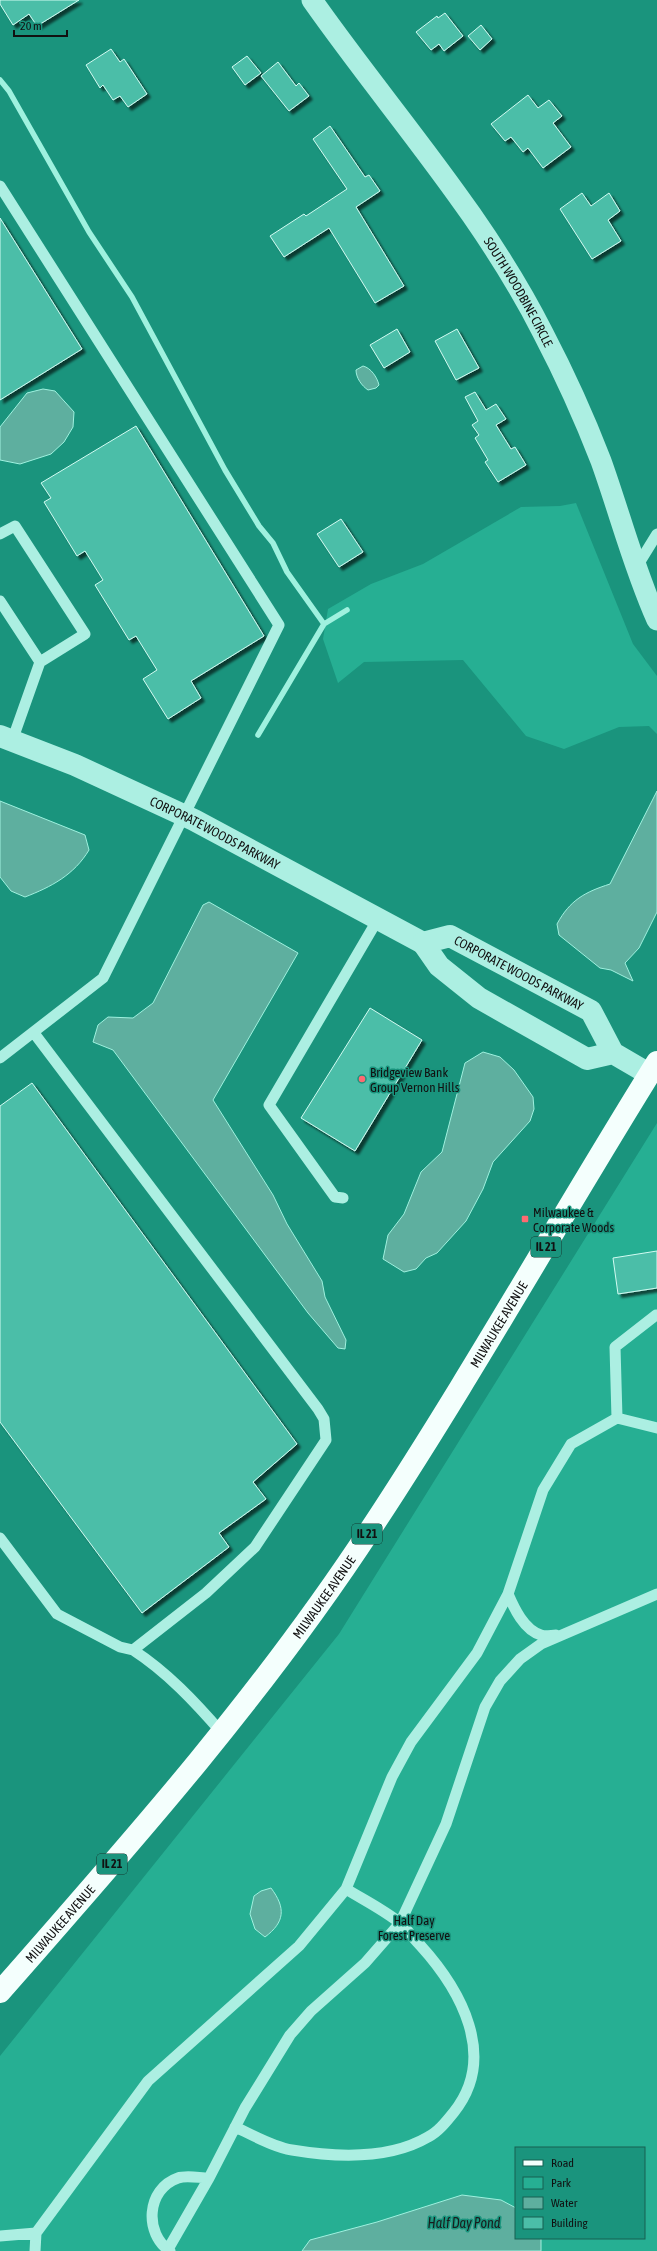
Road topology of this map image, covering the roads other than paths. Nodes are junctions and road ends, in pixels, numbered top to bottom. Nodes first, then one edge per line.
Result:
1 (312, 0) edge
2 (0, 186) edge
3 (0, 534) edge
4 (657, 534) edge
5 (636, 569) junction
6 (0, 601) edge
7 (657, 620) edge
8 (40, 662) junction
9 (6, 738) edge
10 (184, 815) junction
11 (378, 919) junction
12 (424, 943) junction
13 (34, 1033) junction
14 (613, 1053) junction
15 (0, 1058) edge
16 (653, 1068) edge
17 (343, 1198) dead end
18 (656, 1315) dead end
19 (617, 1418) junction
20 (657, 1428) edge
21 (0, 1538) edge
22 (508, 1594) junction
23 (657, 1594) edge
24 (563, 1635) junction
25 (133, 1650) junction
26 (222, 1733) junction
27 (346, 1889) junction
28 (400, 1923) junction
29 (0, 1992) edge
30 (235, 2128) junction
31 (209, 2178) junction
32 (36, 2233) junction
33 (0, 2236) edge
34 (35, 2251) edge
35 (169, 2251) edge

1 - 5 street, SOUTH WOODBINE CIRCLE
2 - 10 lane
3 - 8 lane
4 - 5 lane
5 - 7 street, SOUTH WOODBINE CIRCLE
6 - 8 lane
8 - 9 lane
9 - 10 street, CORPORATE WOODS PARKWAY
10 - 11 street, CORPORATE WOODS PARKWAY
10 - 13 lane
11 - 12 street, CORPORATE WOODS PARKWAY
11 - 17 lane
12 - 14 street, CORPORATE WOODS PARKWAY
12 - 14 street, CORPORATE WOODS PARKWAY
13 - 15 lane
13 - 25 lane
14 - 16 street
16 - 26 main road, MILWAUKEE AVENUE / IL 21
18 - 19 lane
19 - 20 lane
19 - 22 lane
21 - 25 lane
22 - 24 lane
22 - 27 lane
23 - 24 lane
24 - 28 lane
25 - 26 lane
26 - 29 main road, MILWAUKEE AVENUE / IL 21
27 - 28 lane
27 - 32 lane
28 - 30 lane
28 - 30 lane
30 - 31 lane
31 - 35 lane
31 - 35 lane
32 - 33 lane
32 - 34 lane

